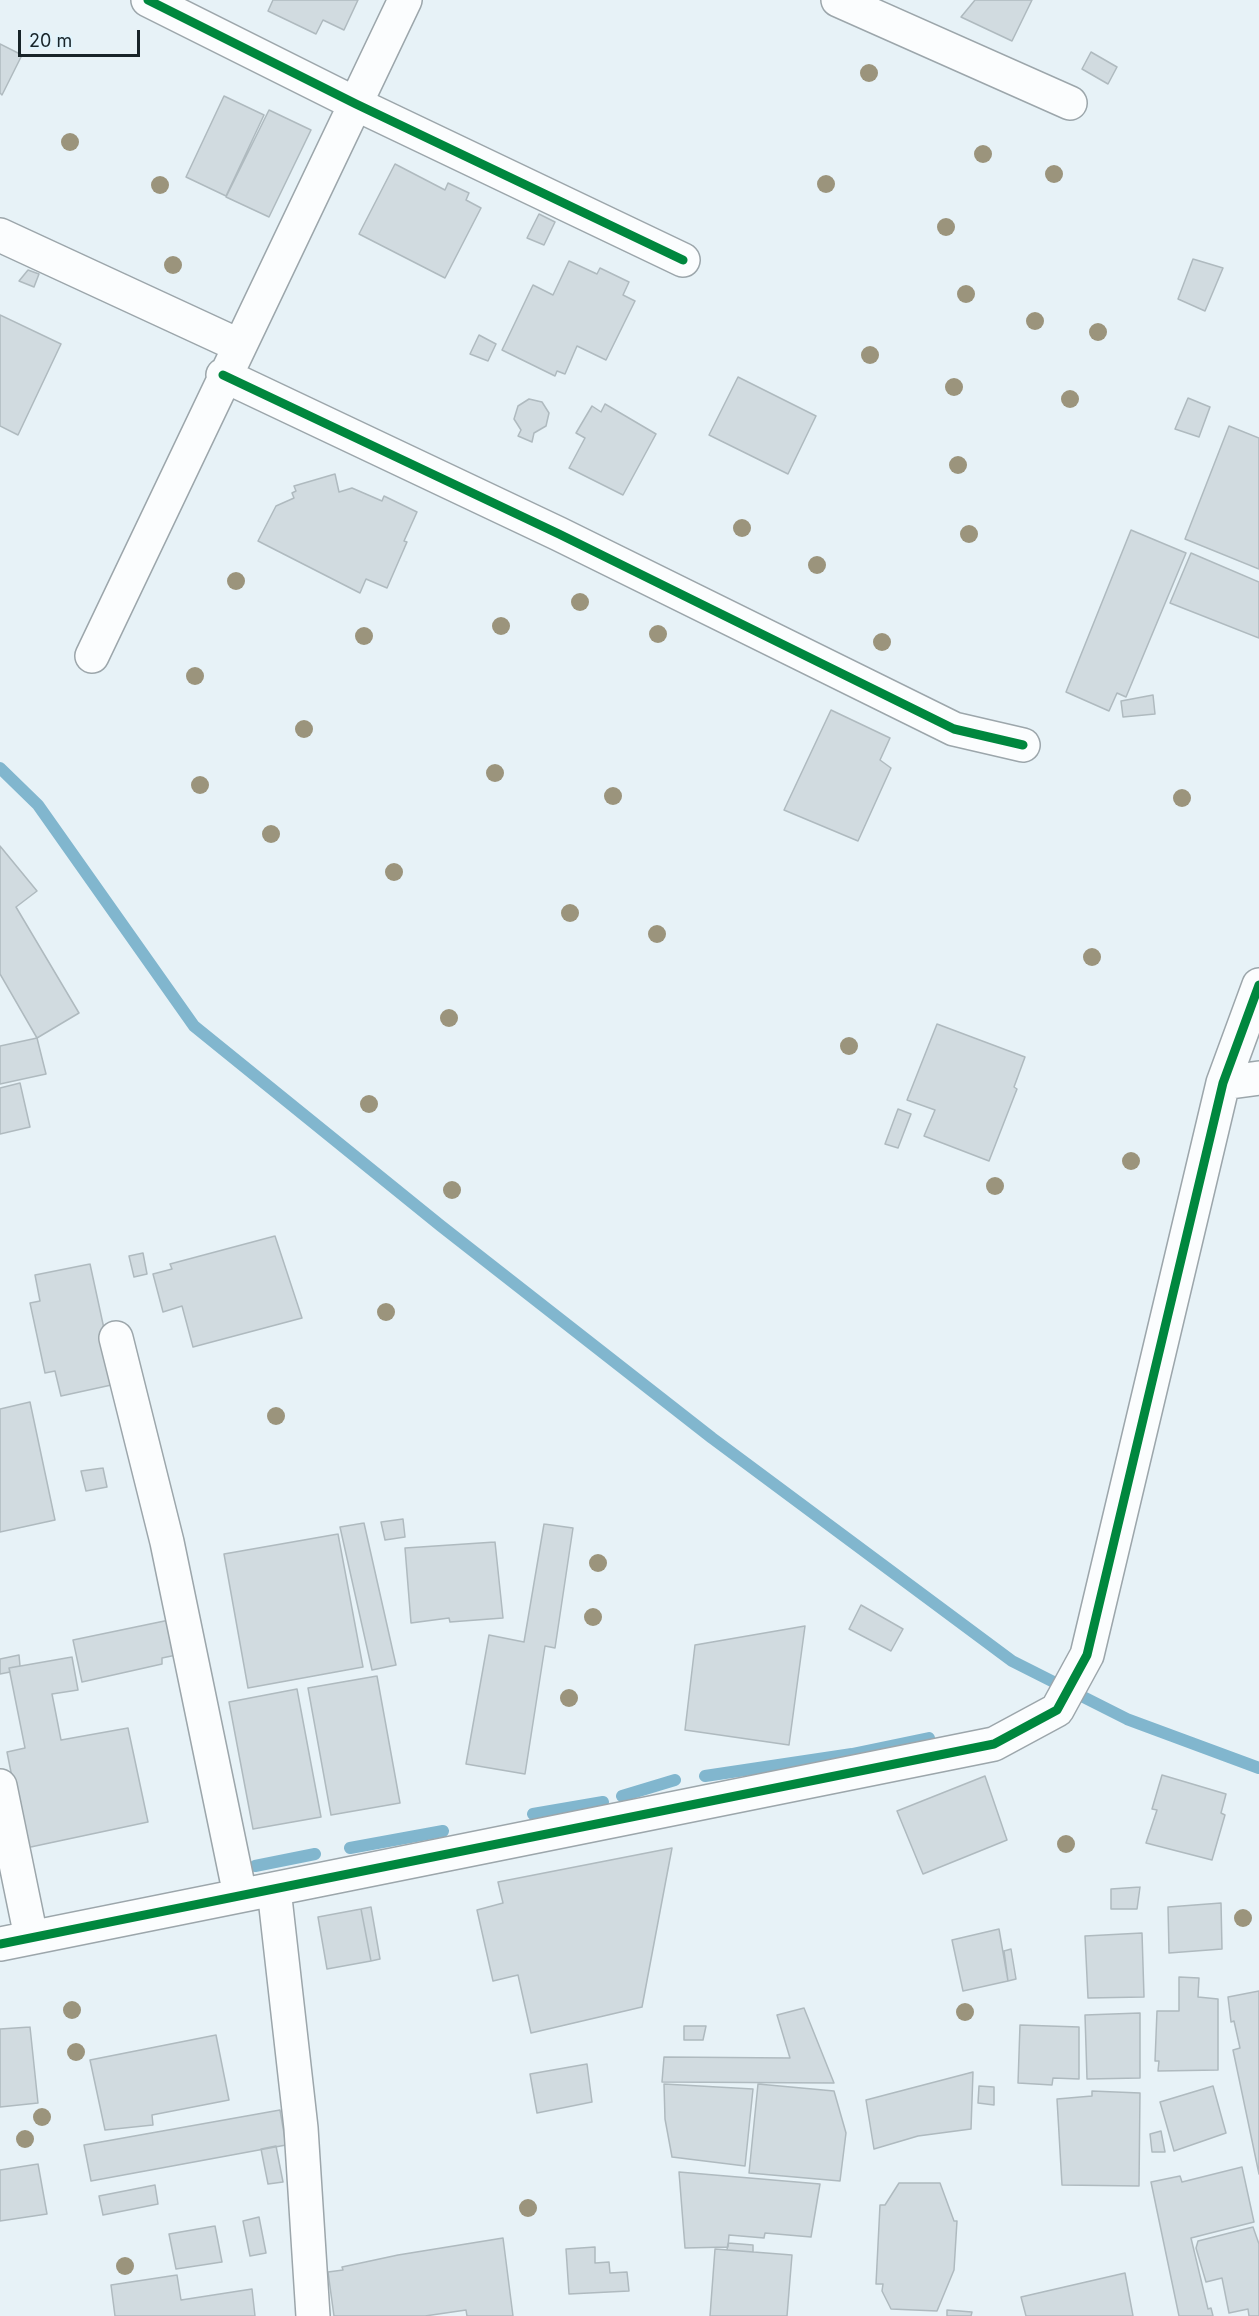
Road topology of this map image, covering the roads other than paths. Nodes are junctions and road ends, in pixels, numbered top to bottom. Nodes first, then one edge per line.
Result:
1 (148, 0) edge
2 (405, 0) edge
3 (838, 0) edge
4 (356, 104) junction
5 (1070, 104) dead end
6 (0, 235) edge
7 (682, 260) dead end
8 (238, 345) junction
9 (223, 375) junction
10 (92, 656) dead end
11 (1023, 745) dead end
12 (1259, 985) edge
13 (1259, 1078) edge
14 (1223, 1083) junction
15 (116, 1338) dead end
16 (0, 1786) edge
17 (274, 1889) junction
18 (240, 1895) junction
19 (31, 1937) junction
20 (0, 1944) edge
21 (313, 2316) edge

1 - 4 street
2 - 4 street
3 - 5 street
4 - 7 street
4 - 8 street
6 - 8 street
8 - 9 street
9 - 10 street
9 - 11 street
12 - 14 street
13 - 14 street
14 - 17 street
15 - 18 street
16 - 19 street
17 - 18 street
17 - 21 street
18 - 19 street
19 - 20 street

